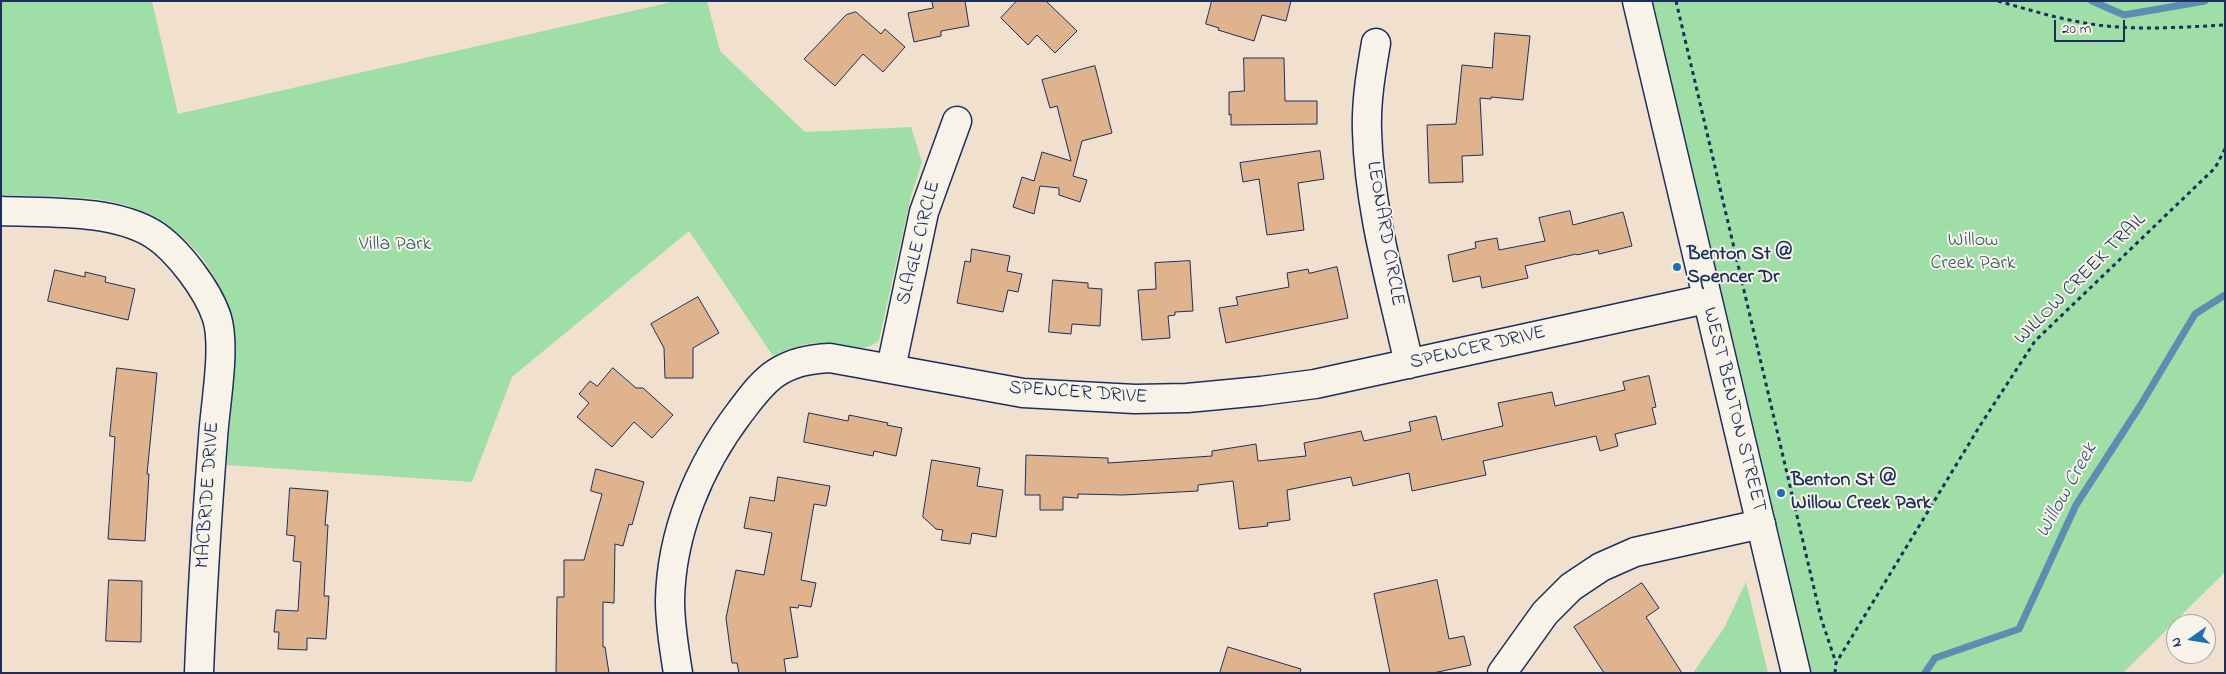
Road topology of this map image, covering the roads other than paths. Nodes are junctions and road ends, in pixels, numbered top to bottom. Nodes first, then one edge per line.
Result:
1 (1637, 1) edge
2 (1376, 44) dead end
3 (957, 121) dead end
4 (1, 211) edge
5 (1706, 298) junction
6 (1409, 364) junction
7 (891, 368) junction
8 (1761, 524) junction
9 (199, 673) edge
10 (678, 673) edge
11 (1502, 673) edge
12 (1796, 673) edge

1 - 5 street, WEST BENTON STREET
2 - 6 street, LEONARD CIRCLE
3 - 7 street, SLAGLE CIRCLE
4 - 9 street, MACBRIDE DRIVE
5 - 6 street, SPENCER DRIVE
5 - 8 street, WEST BENTON STREET
6 - 7 street, SPENCER DRIVE
7 - 10 street, SPENCER DRIVE
8 - 11 street
8 - 12 street, WEST BENTON STREET

